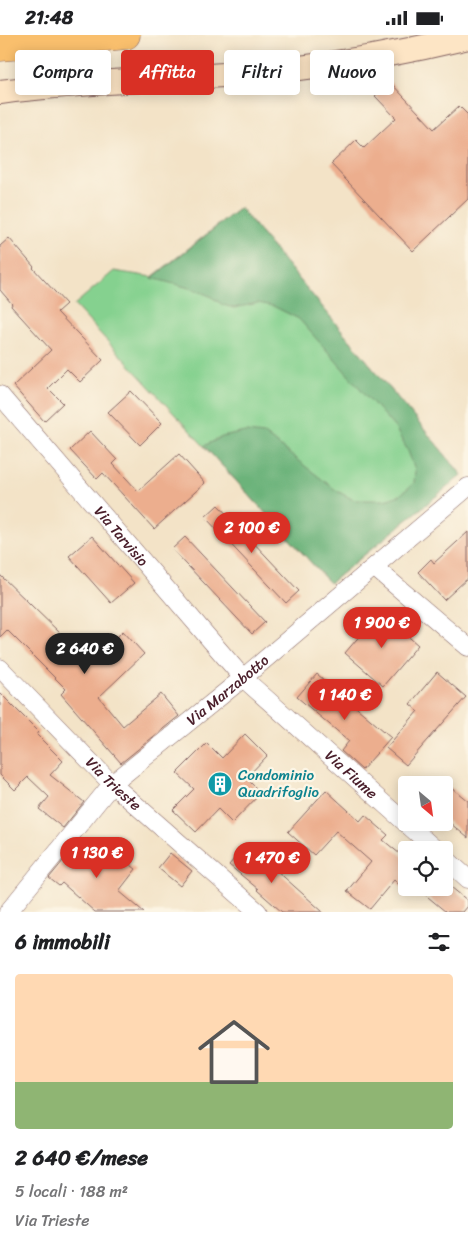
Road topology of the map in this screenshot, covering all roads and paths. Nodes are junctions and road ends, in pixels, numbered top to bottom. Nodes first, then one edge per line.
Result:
1 (126, 35) edge
2 (468, 37) edge
3 (0, 47) edge
4 (0, 92) edge
5 (0, 395) edge
6 (468, 487) edge
7 (375, 568) junction
8 (468, 647) edge
9 (0, 668) edge
10 (243, 678) junction
11 (112, 784) junction
12 (426, 841) edge
13 (453, 865) edge
14 (468, 879) edge
15 (8, 912) edge
16 (258, 912) edge

1 - 3 highway
2 - 4 main road
5 - 10 street, Via Tarvisio
6 - 7 street, Via Marzabotto
7 - 8 street
7 - 10 street, Via Marzabotto
9 - 11 street, Via Trieste
10 - 11 street, Via Marzabotto
10 - 12 street, Via Fiume
11 - 15 street, Via Marzabotto
11 - 16 street, Via Trieste
13 - 14 street

